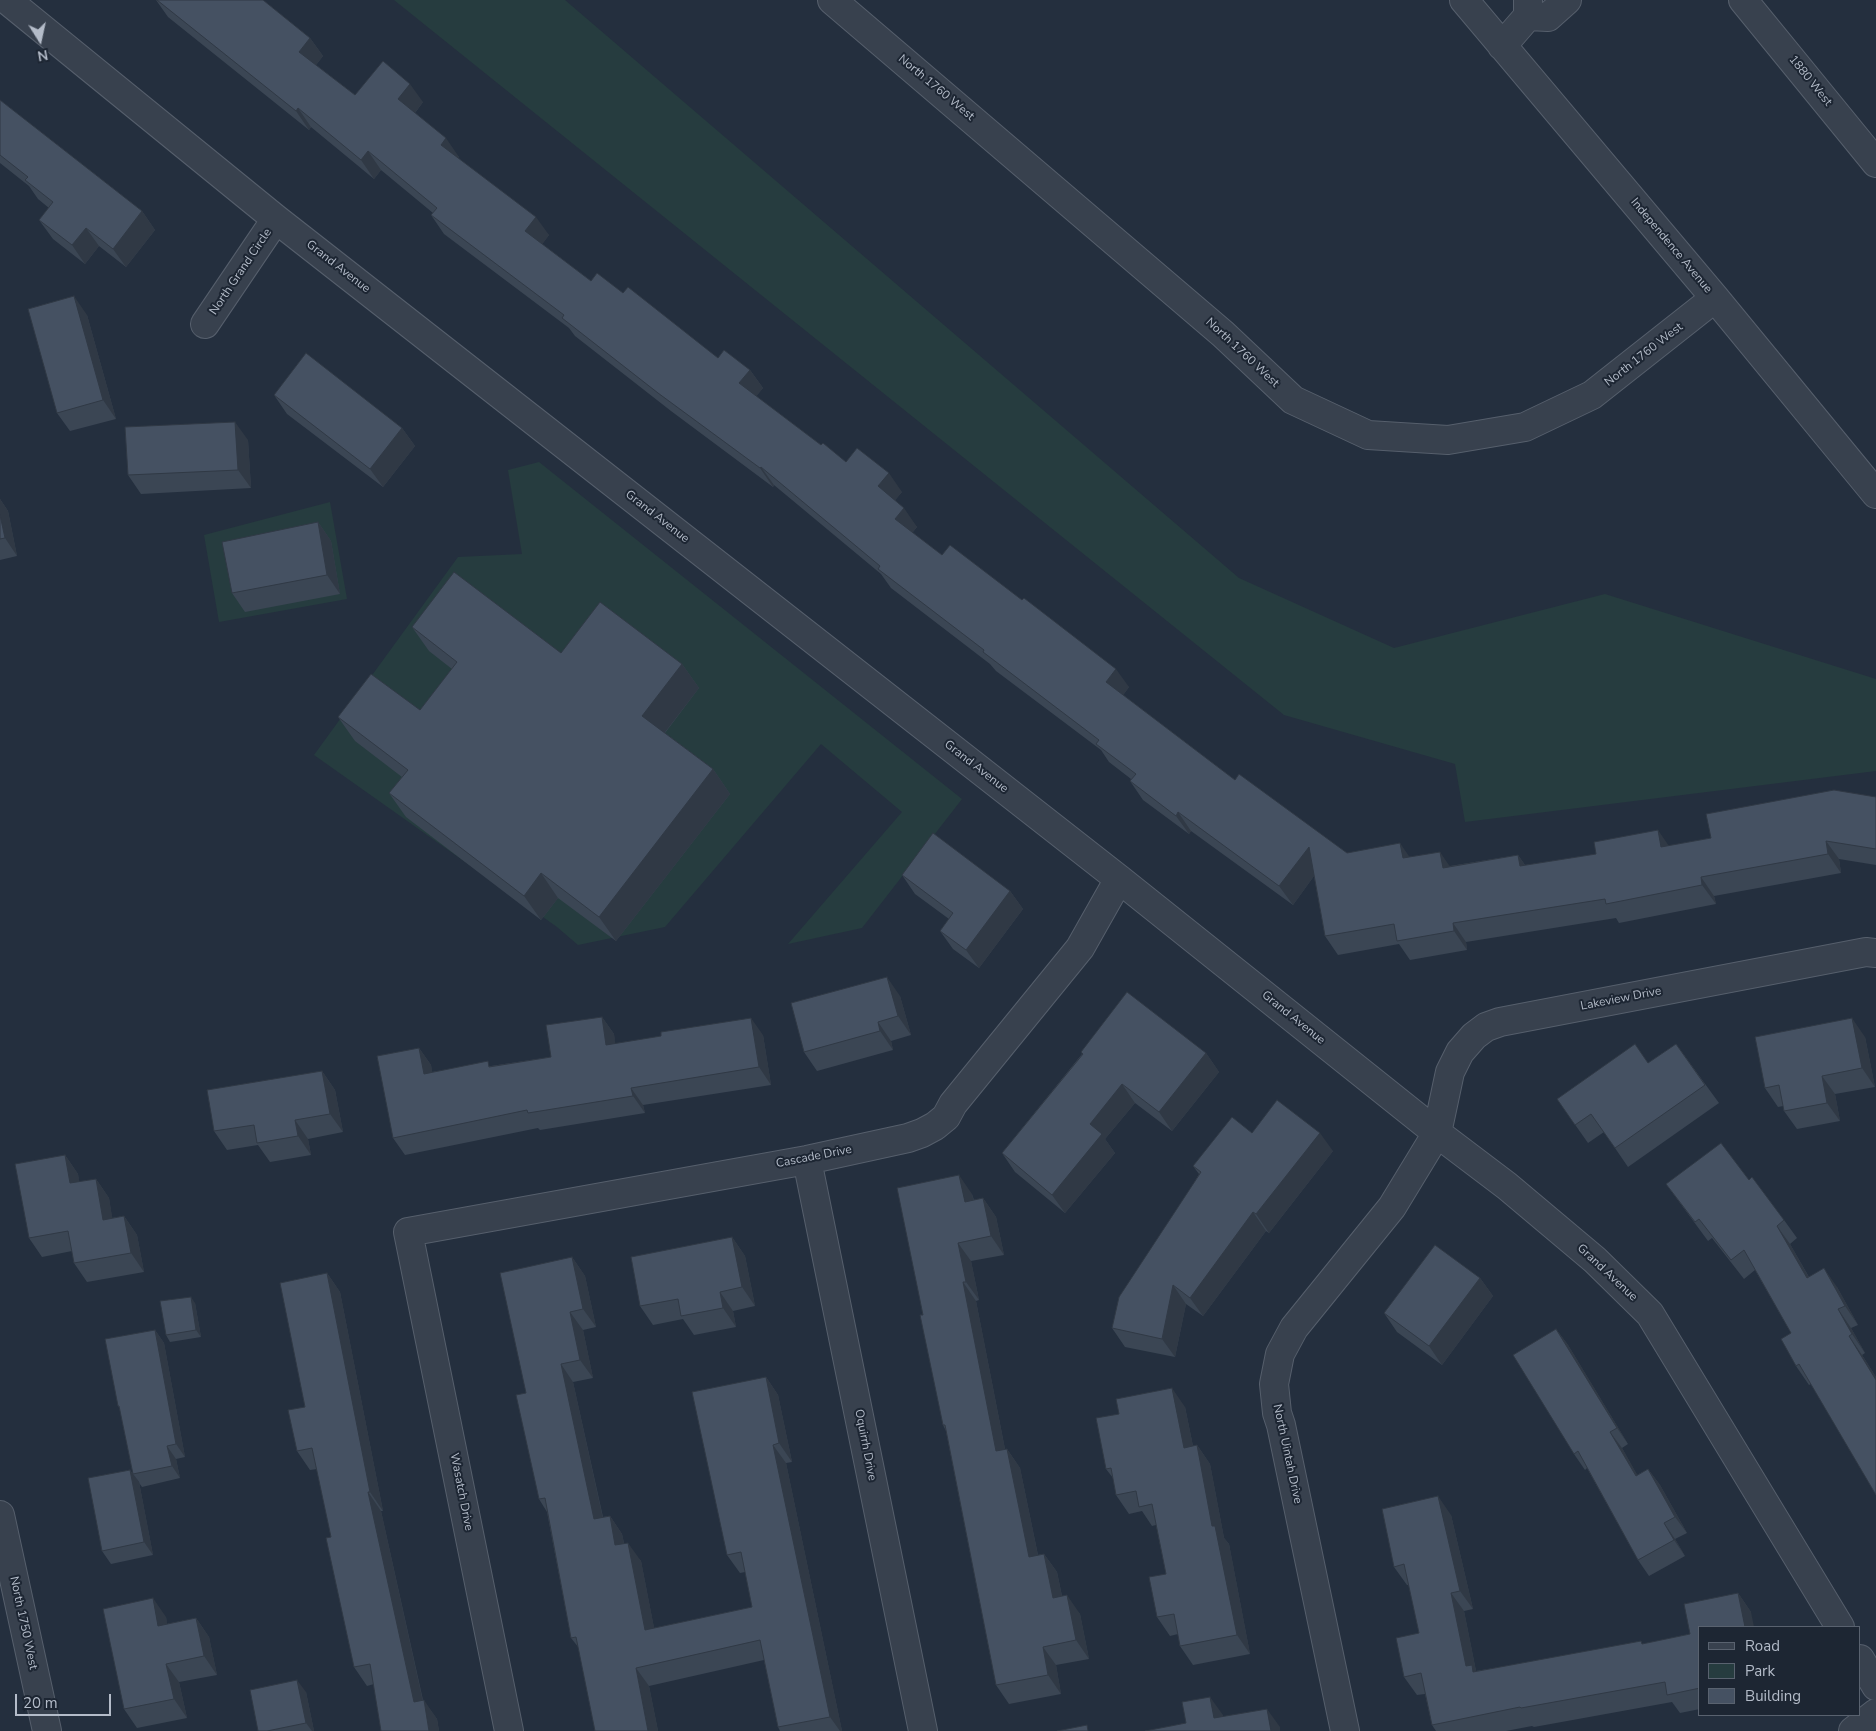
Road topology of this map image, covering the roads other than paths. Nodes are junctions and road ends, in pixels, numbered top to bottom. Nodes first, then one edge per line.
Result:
1 (7, 0) edge
2 (832, 0) edge
3 (1464, 0) edge
4 (1567, 0) edge
5 (1743, 0) edge
6 (1528, 8) edge
7 (1502, 46) junction
8 (1874, 155) edge
9 (276, 219) junction
10 (1715, 298) junction
11 (206, 324) dead end
12 (1876, 494) edge
13 (1119, 879) junction
14 (1876, 953) edge
15 (1437, 1134) junction
16 (807, 1160) junction
17 (412, 1254) joint
18 (0, 1515) edge
19 (1839, 1626) edge
20 (1861, 1661) edge
21 (1876, 1686) edge
22 (1876, 1713) edge
23 (47, 1731) edge
24 (510, 1731) edge
25 (923, 1731) edge
26 (1345, 1731) edge
27 (1853, 1731) edge

1 - 9 street, Grand Avenue
2 - 10 street, North 1760 West
3 - 7 street, Independence Avenue
4 - 6 street
5 - 8 street, 1880 West
6 - 7 street
7 - 10 street, Independence Avenue
9 - 11 street, North Grand Circle
9 - 13 street, Grand Avenue
10 - 12 street, Independence Avenue
13 - 15 street, Grand Avenue
13 - 16 street, Cascade Drive
14 - 15 street, Lakeview Drive
15 - 19 street, Grand Avenue
15 - 26 street, North Uintah Drive
16 - 17 street, Cascade Drive
16 - 25 street, Oquirrh Drive
17 - 24 street, Wasatch Drive
18 - 23 street, North 1750 West
20 - 21 street
22 - 27 street

